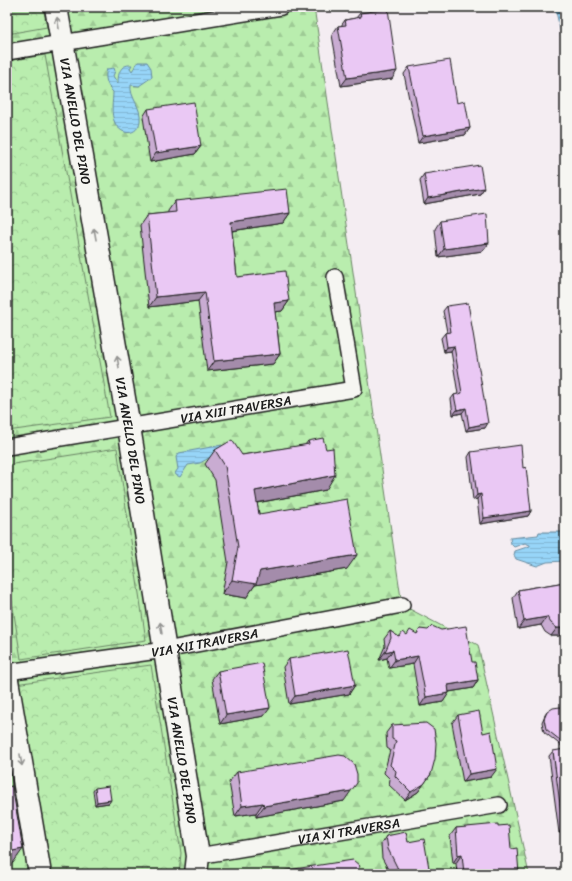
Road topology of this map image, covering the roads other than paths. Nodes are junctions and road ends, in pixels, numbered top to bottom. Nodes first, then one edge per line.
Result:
1 (56, 7) edge
2 (281, 7) edge
3 (62, 44) junction
4 (7, 52) edge
5 (335, 277) dead end
6 (129, 427) junction
7 (7, 447) edge
8 (402, 605) dead end
9 (164, 650) junction
10 (7, 672) edge
11 (7, 680) edge
12 (499, 805) dead end
13 (197, 865) edge
14 (40, 874) edge

3 -> 1 street, VIA ANELLO DEL PINO
2 - 3 street
3 - 4 street
6 -> 3 street, VIA ANELLO DEL PINO
5 - 6 street, VIA XIII TRAVERSA
6 - 7 street, VIA XIII TRAVERSA
9 -> 6 street, VIA ANELLO DEL PINO
8 - 9 street, VIA XII TRAVERSA
9 - 10 street, VIA XII TRAVERSA
9 - 13 street, VIA ANELLO DEL PINO
11 -> 14 street
12 - 13 street, VIA XI TRAVERSA

